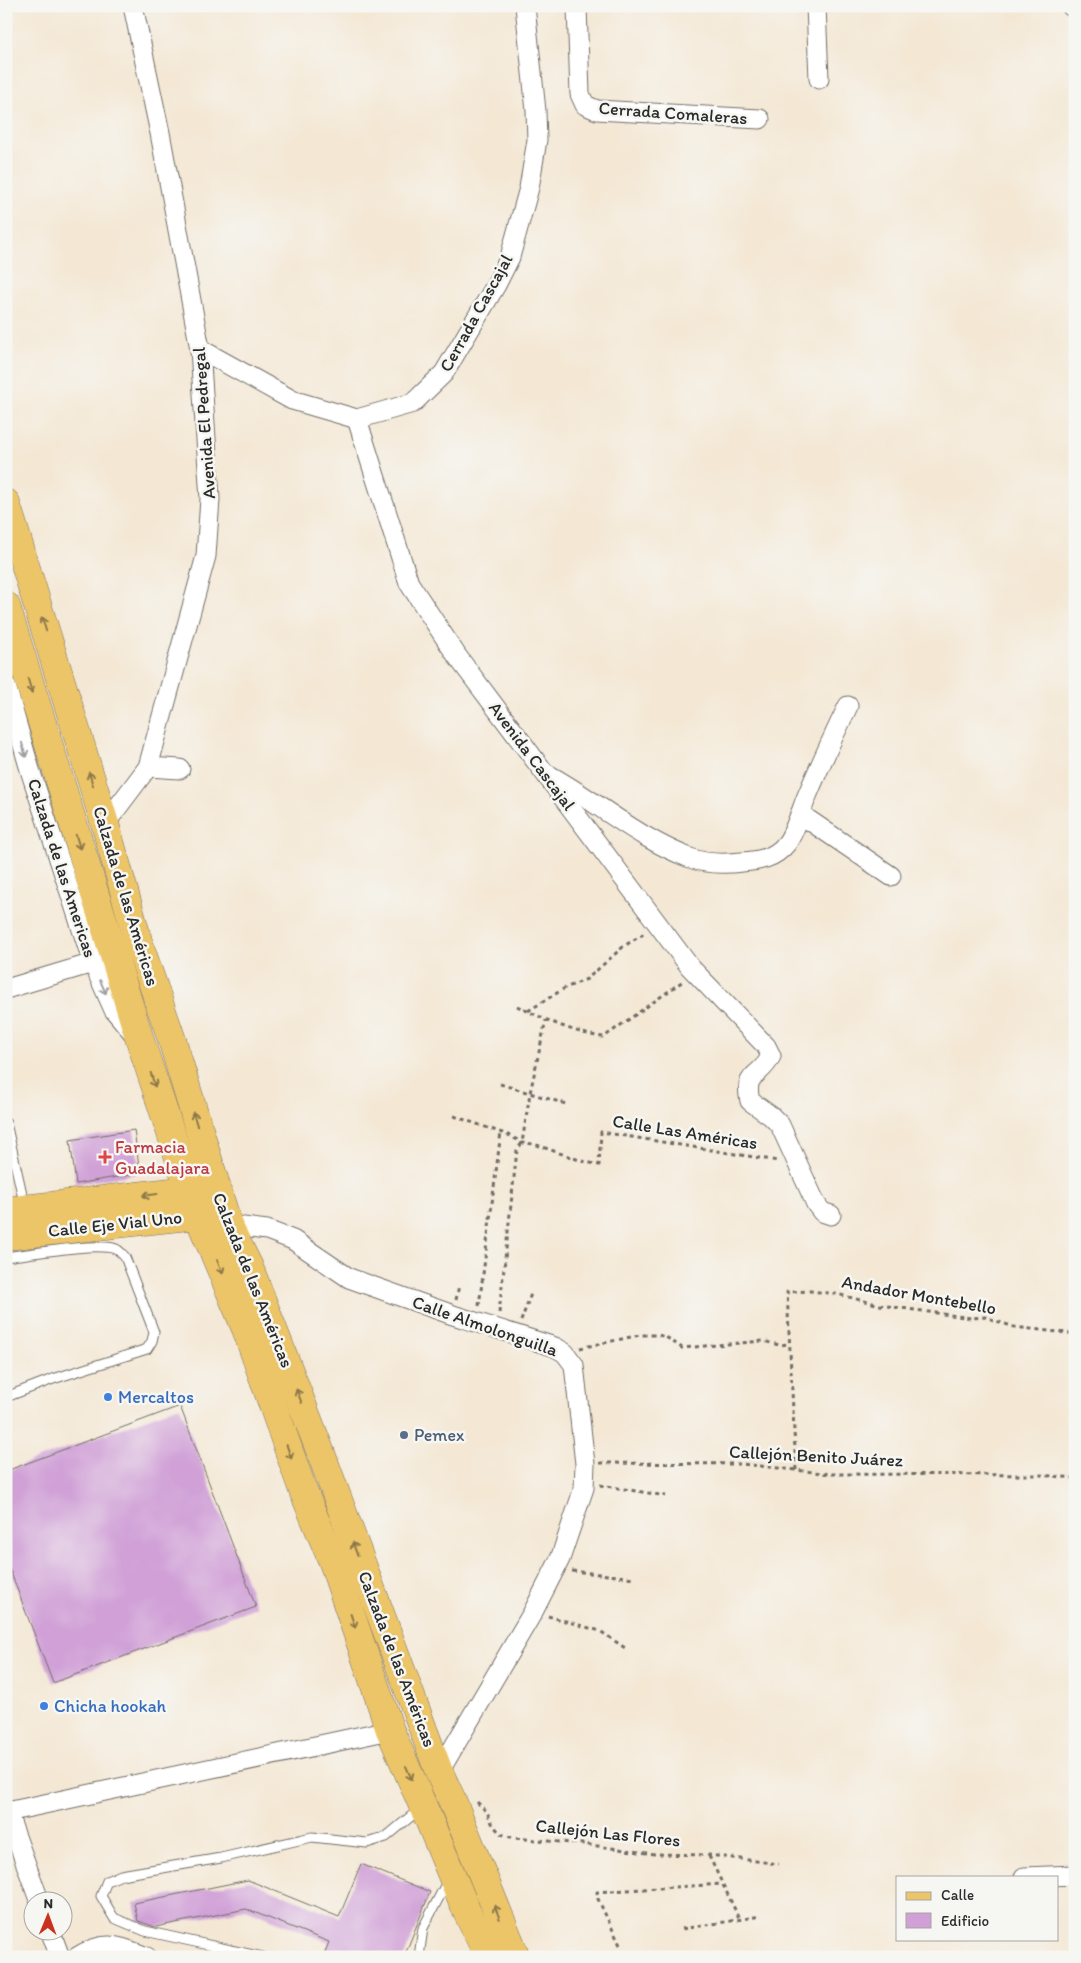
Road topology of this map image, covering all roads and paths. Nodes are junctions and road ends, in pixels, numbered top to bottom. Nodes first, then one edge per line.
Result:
1 (133, 6) edge
2 (525, 6) edge
3 (577, 6) edge
4 (816, 6) edge
5 (1071, 6) edge
6 (1075, 7) edge
7 (819, 79) dead end
8 (760, 119) dead end
9 (200, 349) junction
10 (357, 419) junction
11 (6, 503) edge
12 (6, 606) edge
13 (6, 686) edge
14 (848, 706) dead end
15 (148, 767) junction
16 (180, 769) dead end
17 (544, 772) junction
18 (800, 814) junction
19 (105, 824) junction
20 (890, 876) dead end
21 (658, 924) junction
22 (93, 963) junction
23 (695, 972) junction
24 (6, 988) edge
25 (517, 1006) dead end
26 (528, 1012) junction
27 (546, 1020) junction
28 (140, 1040) junction
29 (500, 1084) dead end
30 (530, 1093) junction
31 (566, 1104) dead end
32 (454, 1116) dead end
33 (6, 1123) edge
34 (501, 1132) junction
35 (522, 1143) junction
36 (798, 1164) junction
37 (202, 1186) junction
38 (16, 1210) edge
39 (830, 1215) dead end
40 (213, 1220) junction
41 (6, 1236) edge
42 (6, 1257) edge
43 (532, 1290) dead end
44 (477, 1322) junction
45 (498, 1328) junction
46 (516, 1334) junction
47 (1075, 1334) edge
48 (790, 1344) junction
49 (565, 1353) junction
50 (6, 1397) edge
51 (796, 1470) junction
52 (584, 1473) junction
53 (1075, 1478) edge
54 (666, 1496) dead end
55 (557, 1569) junction
56 (635, 1578) dead end
57 (533, 1612) junction
58 (625, 1648) dead end
59 (390, 1730) junction
60 (439, 1772) junction
61 (452, 1800) junction
62 (423, 1806) junction
63 (7, 1810) edge
64 (709, 1855) junction
65 (779, 1864) dead end
66 (452, 1873) junction
67 (1075, 1875) edge
68 (1024, 1876) edge
69 (722, 1884) junction
70 (35, 1890) edge
71 (761, 1916) dead end
72 (740, 1920) junction
73 (682, 1929) dead end
74 (54, 1940) edge
75 (620, 1945) dead end
76 (60, 1957) edge
77 (77, 1957) edge
78 (147, 1957) edge
79 (263, 1957) edge
80 (419, 1957) edge
81 (489, 1957) edge
82 (516, 1957) edge

1 - 9 street, Avenida El Pedregal
2 - 10 street, Cerrada Cascajal
3 - 8 street, Cerrada Comaleras
4 - 7 street
5 - 6 street
9 - 10 street
9 - 15 street, Avenida El Pedregal
10 - 17 street, Avenida Cascajal
19 -> 11 main road, Calzada de las Américas
12 -> 28 main road, Calzada de las Américas
13 -> 22 street, Calzada de las Americas
14 - 18 street
15 - 16 street
15 - 19 street, Avenida El Pedregal
17 - 18 street
17 - 21 street, Avenida Cascajal
18 - 20 street
37 -> 19 main road, Calzada de las Américas
21 - 23 street, Avenida Cascajal
21 - 26 path
22 - 24 street
22 -> 28 street, Calzada de las Americas
23 - 27 path
23 - 36 street, Avenida Cascajal
25 - 26 path
26 - 27 path
27 - 30 path
28 -> 37 main road, Calzada de las Américas
29 - 30 path
30 - 31 path
30 - 35 path
32 - 34 path
33 - 38 lane
34 - 35 path
34 - 44 path
35 - 36 path, Calle Las Américas
35 - 45 path
36 - 39 street
37 -> 38 main road, Calle Eje Vial Uno
37 - 40 main road, Calzada de las Américas
40 - 41 main road, Calle Eje Vial Uno
40 - 44 street, Calle Almolonguilla
40 -> 59 main road, Calzada de las Américas
60 -> 40 main road, Calzada de las Américas
42 - 50 lane
43 - 46 path
44 - 45 street, Calle Almolonguilla
45 - 46 street, Calle Almolonguilla
46 - 49 street, Calle Almolonguilla
47 - 48 path, Andador Montebello
48 - 49 path
48 - 51 path
49 - 52 street, Calle Almolonguilla
51 - 52 path, Callejón Benito Juárez
51 - 53 path, Callejón Benito Juárez
52 - 54 path
52 - 55 street, Calle Almolonguilla
55 - 56 path
55 - 57 street, Calle Almolonguilla
57 - 58 path
57 - 60 street, Calle Almolonguilla
59 -> 62 main road, Calzada de las Américas
59 - 63 street
60 - 61 main road, Calzada de las Américas
61 - 64 path, Callejón Las Flores
82 -> 61 main road, Calzada de las Américas
62 - 66 main road, Calzada de las Américas
62 - 79 lane
63 - 70 street
64 - 65 path, Callejón Las Flores
64 - 69 path
66 - 80 lane
66 - 81 main road, Calzada de las Américas
67 - 68 street
69 - 72 path
69 - 75 path
71 - 72 path
72 - 73 path
74 - 76 street
77 - 78 street

